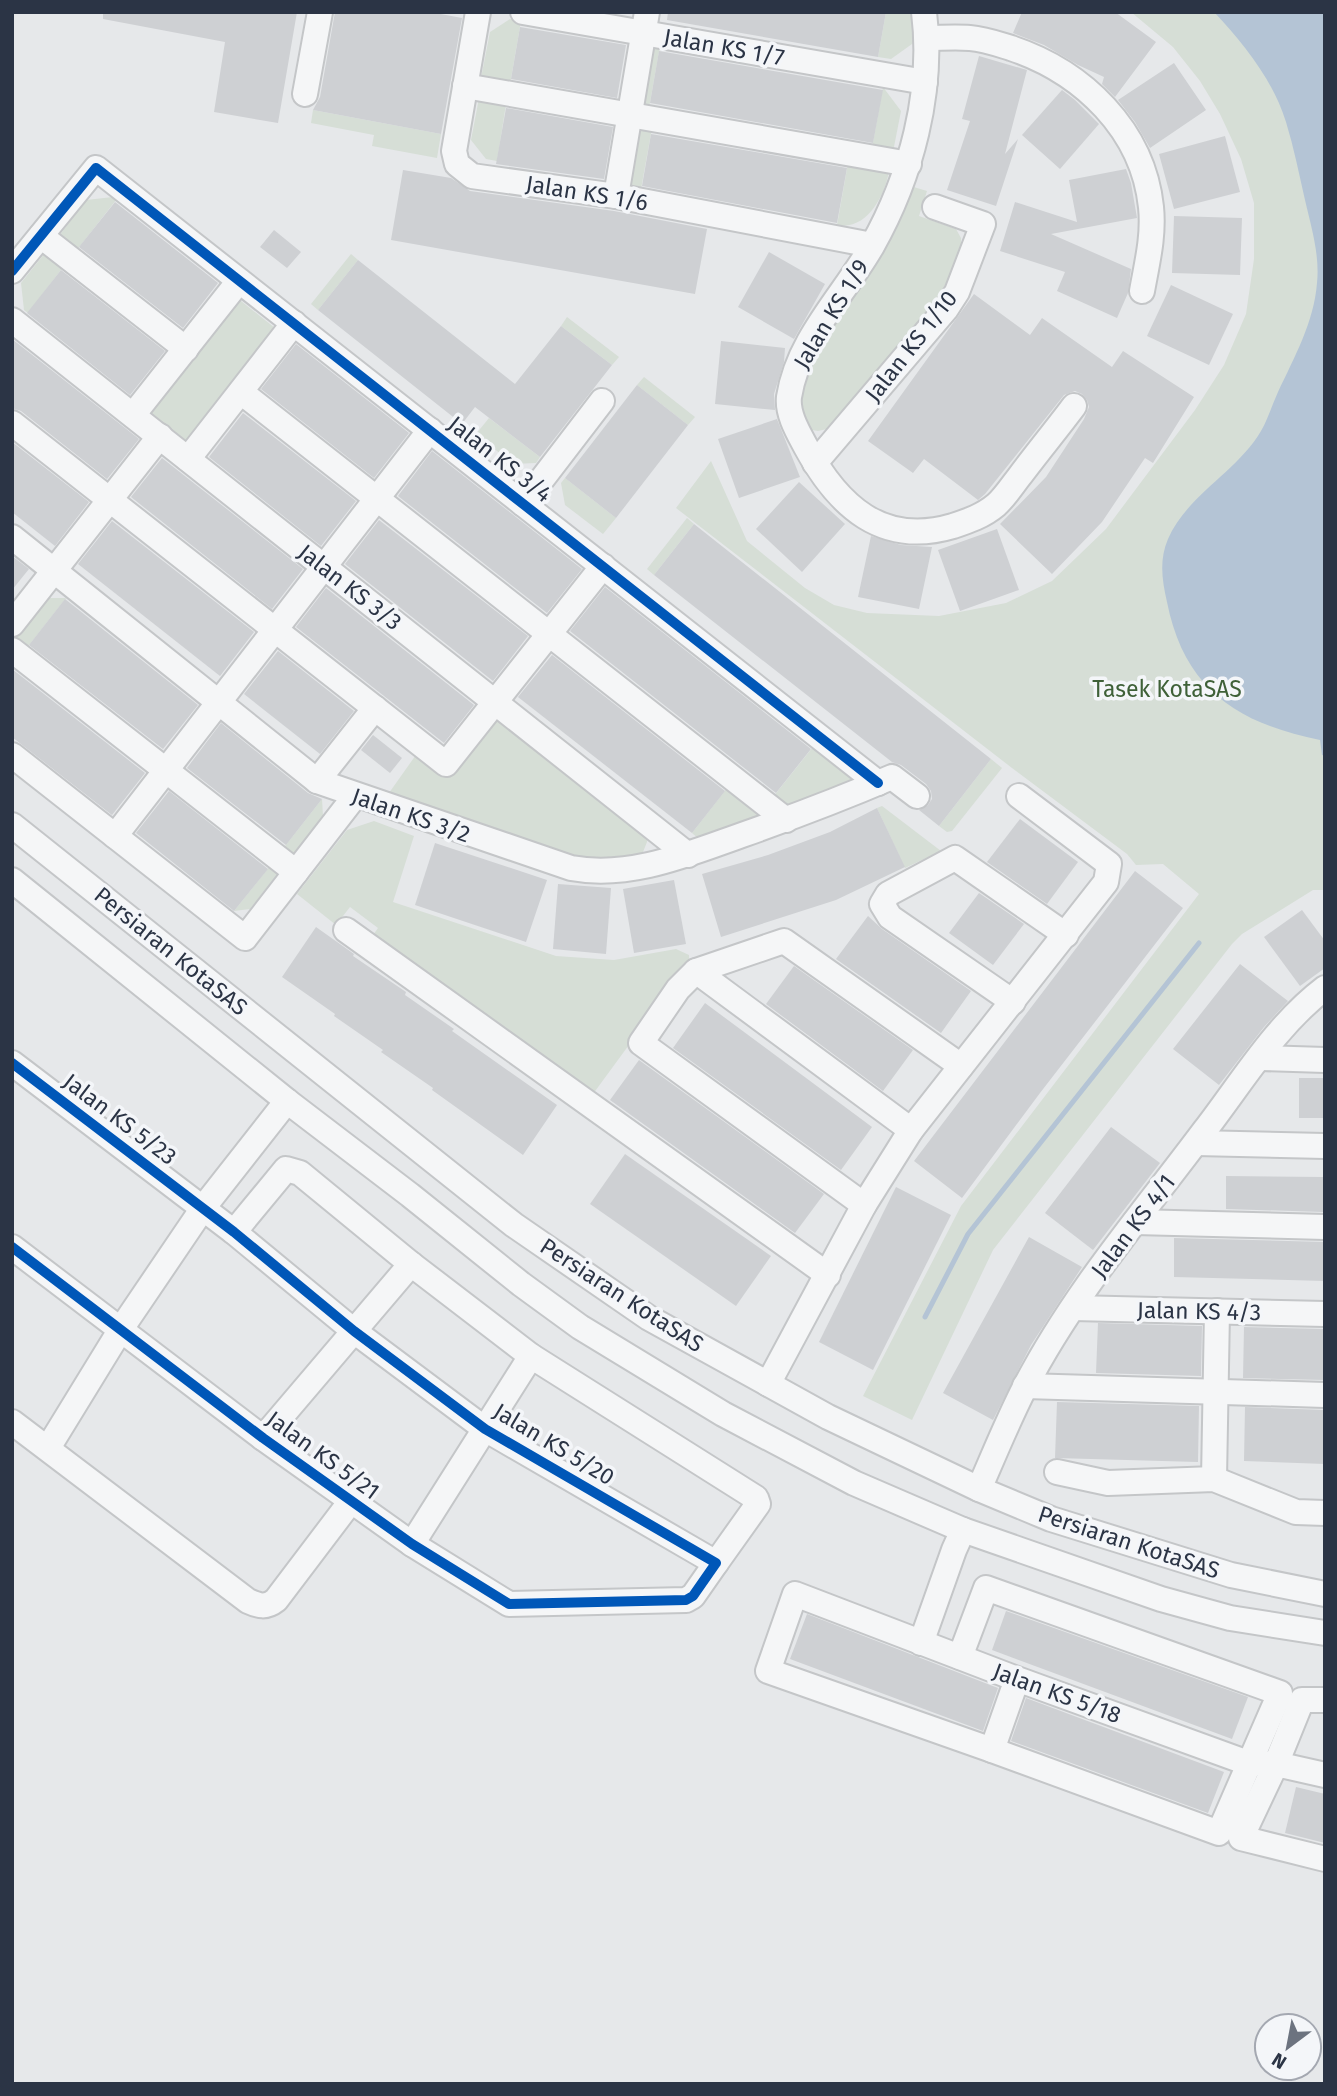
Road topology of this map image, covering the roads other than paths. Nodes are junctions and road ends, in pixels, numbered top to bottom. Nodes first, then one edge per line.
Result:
1 (320, 12) edge
2 (478, 12) edge
3 (523, 12) edge
4 (924, 12) edge
5 (646, 23) edge
6 (927, 38) junction
7 (925, 82) junction
8 (465, 86) junction
9 (305, 94) dead end
10 (630, 115) junction
11 (909, 164) junction
12 (616, 196) junction
13 (935, 207) dead end
14 (41, 236) junction
15 (872, 245) junction
16 (12, 271) edge
17 (240, 281) junction
18 (1142, 291) dead end
19 (12, 320) edge
20 (293, 323) junction
21 (186, 349) junction
22 (241, 392) junction
23 (603, 401) dead end
24 (1074, 406) dead end
25 (133, 415) junction
26 (12, 423) edge
27 (430, 430) junction
28 (160, 436) junction
29 (188, 459) junction
30 (815, 463) junction
31 (377, 498) junction
32 (110, 500) junction
33 (523, 504) junction
34 (12, 537) edge
35 (324, 566) junction
36 (603, 566) junction
37 (54, 570) junction
38 (12, 624) edge
39 (275, 629) junction
40 (549, 633) junction
41 (12, 650) edge
42 (218, 702) junction
43 (496, 702) junction
44 (375, 708) junction
45 (12, 755) edge
46 (166, 770) junction
47 (317, 781) junction
48 (878, 783) junction
49 (355, 796) junction
50 (917, 796) dead end
51 (1019, 796) dead end
52 (786, 820) junction
53 (12, 825) edge
54 (115, 836) junction
55 (688, 855) junction
56 (296, 872) junction
57 (12, 880) edge
58 (346, 930) dead end
59 (1066, 935) junction
60 (696, 971) junction
61 (1325, 988) edge
62 (1013, 1002) junction
63 (1260, 1058) junction
64 (1325, 1060) edge
65 (12, 1063) edge
66 (961, 1066) junction
67 (287, 1101) junction
68 (911, 1130) junction
69 (1196, 1143) junction
70 (1325, 1146) edge
71 (864, 1205) junction
72 (203, 1208) junction
73 (1135, 1222) junction
74 (1325, 1227) edge
75 (234, 1232) junction
76 (12, 1247) edge
77 (411, 1264) junction
78 (828, 1275) junction
79 (1073, 1308) junction
80 (1217, 1311) junction
81 (1325, 1314) edge
82 (121, 1329) junction
83 (354, 1331) junction
84 (531, 1356) junction
85 (768, 1384) junction
86 (1025, 1386) junction
87 (1216, 1392) junction
88 (1325, 1395) edge
89 (12, 1422) edge
90 (485, 1429) junction
91 (262, 1438) junction
92 (48, 1448) junction
93 (1057, 1472) dead end
94 (1214, 1479) junction
95 (979, 1489) junction
96 (351, 1501) junction
97 (1325, 1513) edge
98 (963, 1530) junction
99 (412, 1544) junction
100 (716, 1563) junction
101 (1325, 1594) edge
102 (1325, 1633) edge
103 (921, 1643) junction
104 (960, 1657) junction
105 (1017, 1679) junction
106 (1325, 1700) edge
107 (992, 1751) junction
108 (1248, 1763) junction
109 (1276, 1764) junction
110 (1324, 1775) edge
111 (1325, 1859) edge

1 - 9 street
2 - 8 street, Jalan KS 1/6
3 - 5 street, Jalan KS 1/7
4 - 6 street, Jalan KS 1/9
5 - 7 street, Jalan KS 1/7
5 - 10 street
6 - 7 street, Jalan KS 1/9
6 - 18 street
7 - 11 street, Jalan KS 1/9
8 - 10 street
8 - 12 street, Jalan KS 1/6
10 - 11 street
10 - 12 street
11 - 15 street, Jalan KS 1/9
12 - 15 street, Jalan KS 1/6
13 - 30 street, Jalan KS 1/10
14 - 16 street
14 - 17 street, Jalan KS 3/4
14 - 21 street
15 - 30 street, Jalan KS 1/9
17 - 20 street, Jalan KS 3/4
17 - 21 street
19 - 25 street, Jalan KS 3/3
20 - 22 street
20 - 27 street, Jalan KS 3/4
21 - 25 street
22 - 29 street
22 - 31 street
23 - 33 street
24 - 30 street, Jalan KS 1/9
25 - 28 street, Jalan KS 3/3
26 - 32 street
27 - 31 street
27 - 33 street, Jalan KS 3/4
28 - 29 street, Jalan KS 3/3
28 - 32 street
29 - 35 street, Jalan KS 3/3
31 - 35 street
31 - 40 street
32 - 37 street
32 - 39 street
33 - 36 street, Jalan KS 3/4
34 - 37 street, Jalan KS 3/2
35 - 39 street
35 - 43 street, Jalan KS 3/3
36 - 40 street
36 - 48 street, Jalan KS 3/4
37 - 38 street
37 - 42 street, Jalan KS 3/2
39 - 42 street
39 - 44 street
40 - 43 street
40 - 52 street
41 - 46 street
42 - 46 street
42 - 47 street, Jalan KS 3/2
43 - 44 street
43 - 55 street, Jalan KS 3/3
44 - 47 street
45 - 54 street
46 - 54 street
46 - 56 street
47 - 49 street, Jalan KS 3/2
48 - 50 street
48 - 52 street, Jalan KS 3/2
49 - 55 street, Jalan KS 3/2
49 - 56 street
51 - 59 street
52 - 55 street, Jalan KS 3/2
53 - 85 street, Persiaran KotaSAS
54 - 56 street
57 - 67 street, Persiaran KotaSAS
58 - 78 street
59 - 62 street
59 - 62 street
60 - 66 street
60 - 68 street
60 - 71 street
61 - 63 street, Jalan KS 4/1
62 - 66 street
63 - 64 street
63 - 69 street, Jalan KS 4/1
65 - 72 street, Jalan KS 5/23
66 - 68 street
67 - 72 street
67 - 98 street, Persiaran KotaSAS
68 - 71 street
69 - 70 street
69 - 73 street, Jalan KS 4/1
71 - 78 street
72 - 75 street, Jalan KS 5/20
72 - 82 street
73 - 74 street
73 - 79 street, Jalan KS 4/1
75 - 77 street
75 - 83 street, Jalan KS 5/20
76 - 82 street, Jalan KS 5/21
77 - 83 street
77 - 84 street
78 - 85 street
79 - 80 street, Jalan KS 4/3
79 - 86 street, Jalan KS 4/1
80 - 81 street, Jalan KS 4/3
80 - 87 street
82 - 91 street, Jalan KS 5/21
82 - 92 street
83 - 90 street, Jalan KS 5/20
83 - 91 street
84 - 90 street
84 - 100 street
85 - 95 street, Persiaran KotaSAS
86 - 87 street
86 - 95 street, Jalan KS 4/1
87 - 88 street
87 - 94 street
89 - 92 street
90 - 99 street
90 - 100 street, Jalan KS 5/20
91 - 96 street, Jalan KS 5/21
92 - 96 street
93 - 94 street
94 - 97 street
95 - 101 street, Persiaran KotaSAS
96 - 99 street, Jalan KS 5/21
98 - 102 street, Persiaran KotaSAS
98 - 103 street
99 - 100 street, Jalan KS 5/21
103 - 104 street, Jalan KS 5/18
103 - 107 street, Jalan KS 5/18
104 - 105 street, Jalan KS 5/18
104 - 108 street
105 - 107 street
105 - 108 street, Jalan KS 5/18
106 - 109 street
107 - 108 street
108 - 109 street, Jalan KS 5/18
109 - 110 street, Jalan KS 5/18
109 - 111 street

